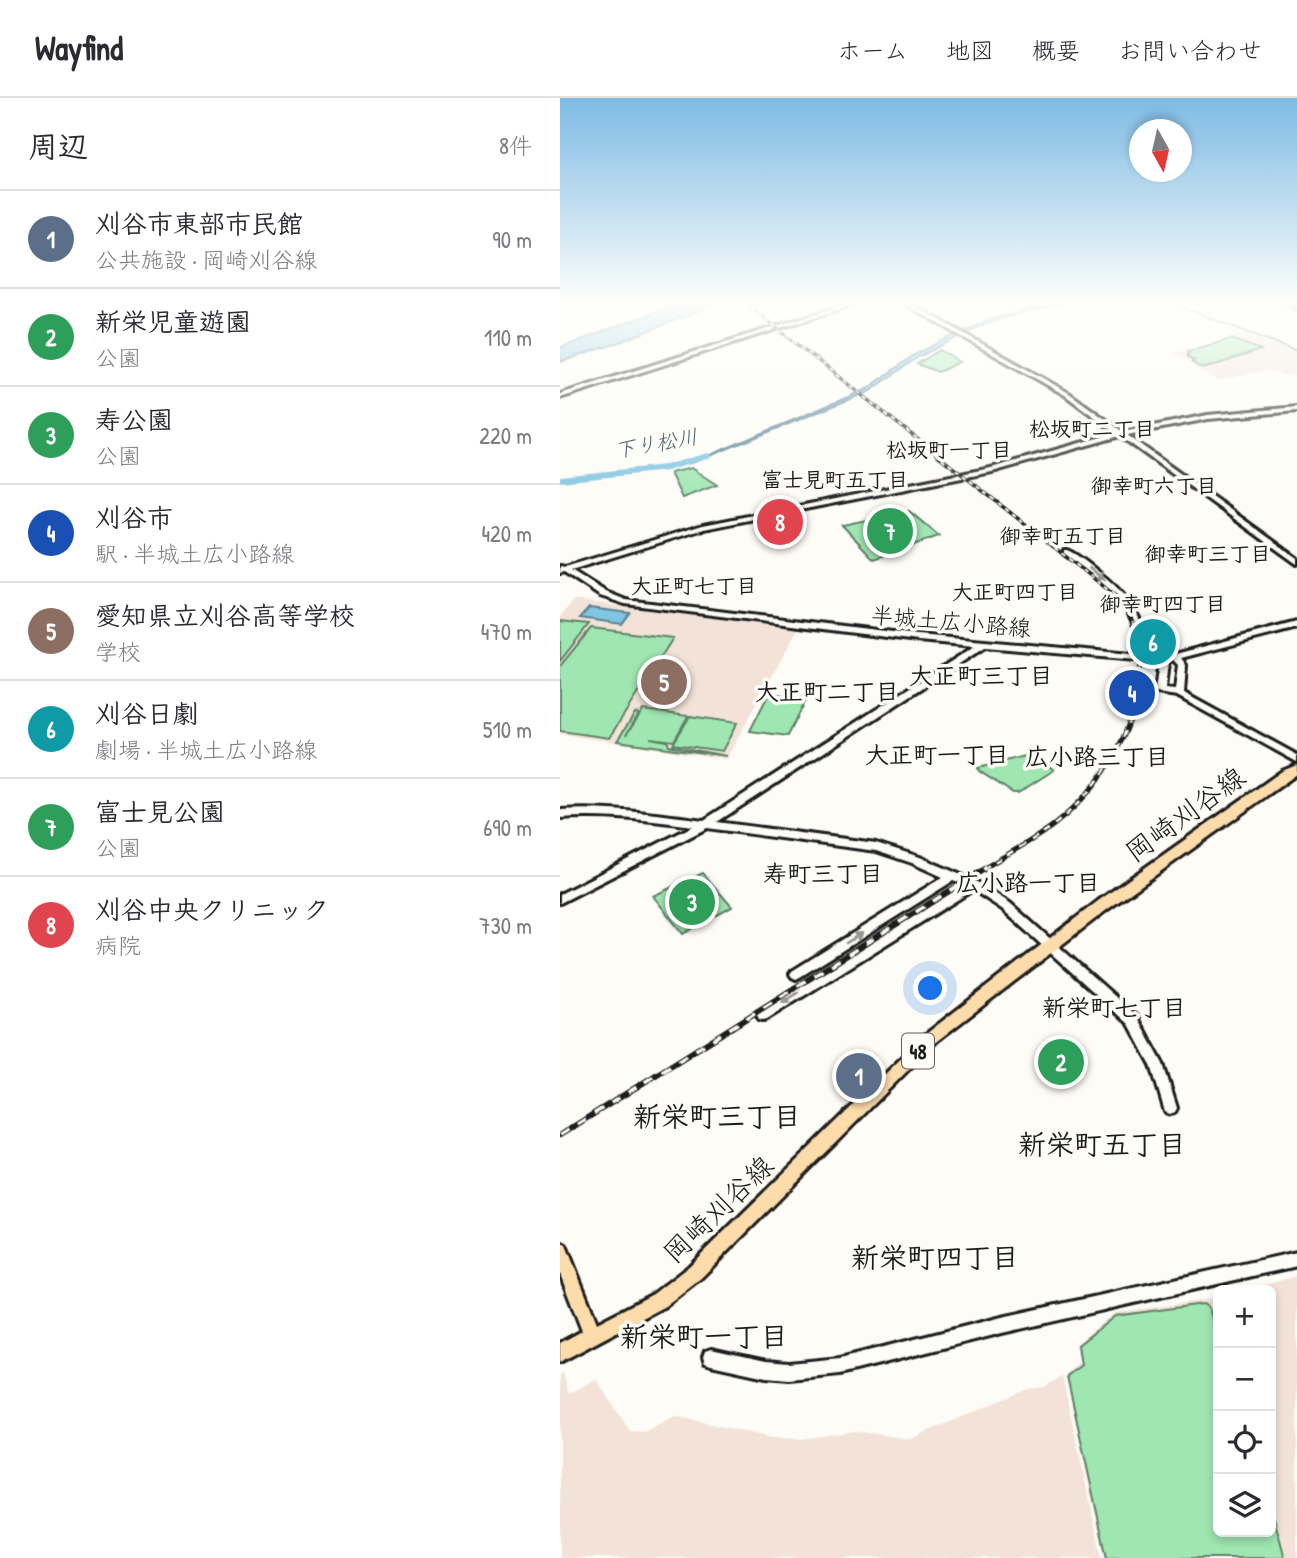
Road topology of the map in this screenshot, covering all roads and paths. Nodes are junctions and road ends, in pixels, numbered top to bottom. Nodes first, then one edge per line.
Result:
1 (643, 370) edge
2 (1020, 370) edge
3 (560, 396) edge
4 (1297, 408) edge
5 (1120, 434) junction
6 (1067, 552) dead end
7 (1297, 562) edge
8 (562, 569) edge
9 (1297, 625) edge
10 (984, 644) junction
11 (1147, 658) junction
12 (1177, 659) junction
13 (1164, 660) junction
14 (1179, 694) junction
15 (1297, 759) edge
16 (1297, 769) edge
17 (560, 814) edge
18 (706, 824) junction
19 (953, 876) junction
20 (973, 885) junction
21 (560, 899) edge
22 (1052, 946) junction
23 (796, 974) dead end
24 (763, 1015) dead end
25 (1170, 1108) dead end
26 (560, 1251) edge
27 (1297, 1259) edge
28 (593, 1336) junction
29 (560, 1353) edge
30 (711, 1357) dead end

1 - 3 street
2 - 5 street
4 - 5 street
5 - 7 street
5 - 8 street
6 -> 11 street
8 - 10 street, 半城土広小路線
9 - 12 street, 半城土広小路線
10 - 11 street, 半城土広小路線
10 - 18 street
11 - 13 street, 半城土広小路線
12 - 13 street, 半城土広小路線
12 - 14 street
13 - 14 street
14 - 15 street
16 - 22 main road, 岡崎刈谷線 / 48
17 - 18 street
18 - 19 street
18 - 21 street
19 - 20 street
23 -> 19 street
20 - 22 street
20 -> 24 street
22 - 25 street
22 - 28 main road, 岡崎刈谷線 / 48
26 - 28 main road
27 - 30 street
28 - 29 main road, 岡崎刈谷線 / 48

